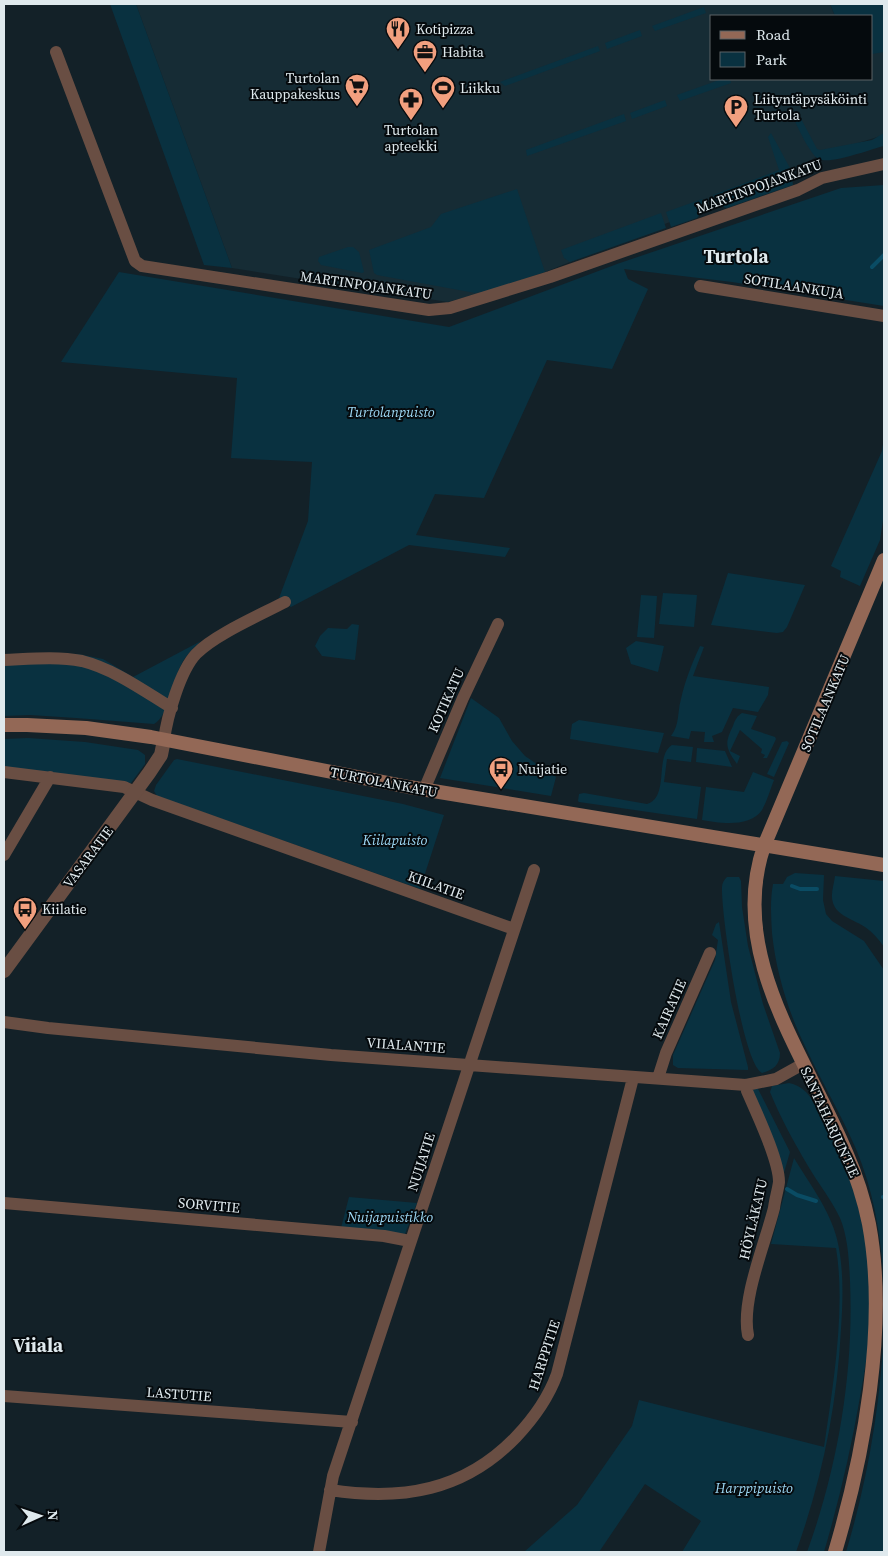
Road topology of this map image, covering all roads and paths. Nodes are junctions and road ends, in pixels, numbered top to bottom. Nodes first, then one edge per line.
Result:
1 (56, 52) dead end
2 (884, 164) edge
3 (700, 286) dead end
4 (884, 316) edge
5 (884, 560) edge
6 (285, 602) dead end
7 (498, 624) dead end
8 (4, 660) edge
9 (172, 708) junction
10 (4, 725) edge
11 (164, 740) junction
12 (4, 772) edge
13 (50, 777) junction
14 (424, 790) junction
15 (136, 792) junction
16 (764, 846) junction
17 (4, 855) edge
18 (884, 865) edge
19 (534, 870) dead end
20 (514, 929) junction
21 (710, 953) dead end
22 (4, 971) edge
23 (4, 1022) edge
24 (803, 1064) junction
25 (469, 1065) junction
26 (632, 1078) junction
27 (658, 1078) junction
28 (746, 1085) junction
29 (4, 1203) edge
30 (410, 1241) junction
31 (748, 1335) dead end
32 (4, 1396) edge
33 (352, 1422) junction
34 (330, 1490) junction
35 (319, 1552) edge
36 (834, 1552) edge

1 - 2 street, MARTINPOJANKATU
3 - 4 street, SOTILAANKUJA
5 - 16 main road, SOTILAANKATU
6 - 9 street
7 - 14 street, KOTIKATU
8 - 9 street
9 - 11 street
10 - 11 main road, TURTOLANKATU
11 - 14 main road, TURTOLANKATU
11 - 15 street, VASARATIE
12 - 13 street, KIILATIE
13 - 15 street, KIILATIE
13 - 17 street
14 - 16 main road, TURTOLANKATU
15 - 20 street, KIILATIE
15 - 22 street, VASARATIE
16 - 18 main road, TURTOLANKATU
16 - 24 main road, SANTAHARJUNTIE
19 - 20 street, NUIJATIE
20 - 25 street, NUIJATIE
21 - 27 street, KAIRATIE
23 - 25 street, VIIALANTIE
24 - 28 street, VIIALANTIE
24 - 36 main road, SANTAHARJUNTIE
25 - 26 street, VIIALANTIE
25 - 30 street, NUIJATIE
26 - 27 street, VIIALANTIE
26 - 34 street, HARPPITIE
27 - 28 street, VIIALANTIE
28 - 31 street, HÖYLÄKATU
29 - 30 street, SORVITIE
30 - 33 street, NUIJATIE
32 - 33 street, LASTUTIE
33 - 34 street, NUIJATIE
34 - 35 street, NUIJATIE

